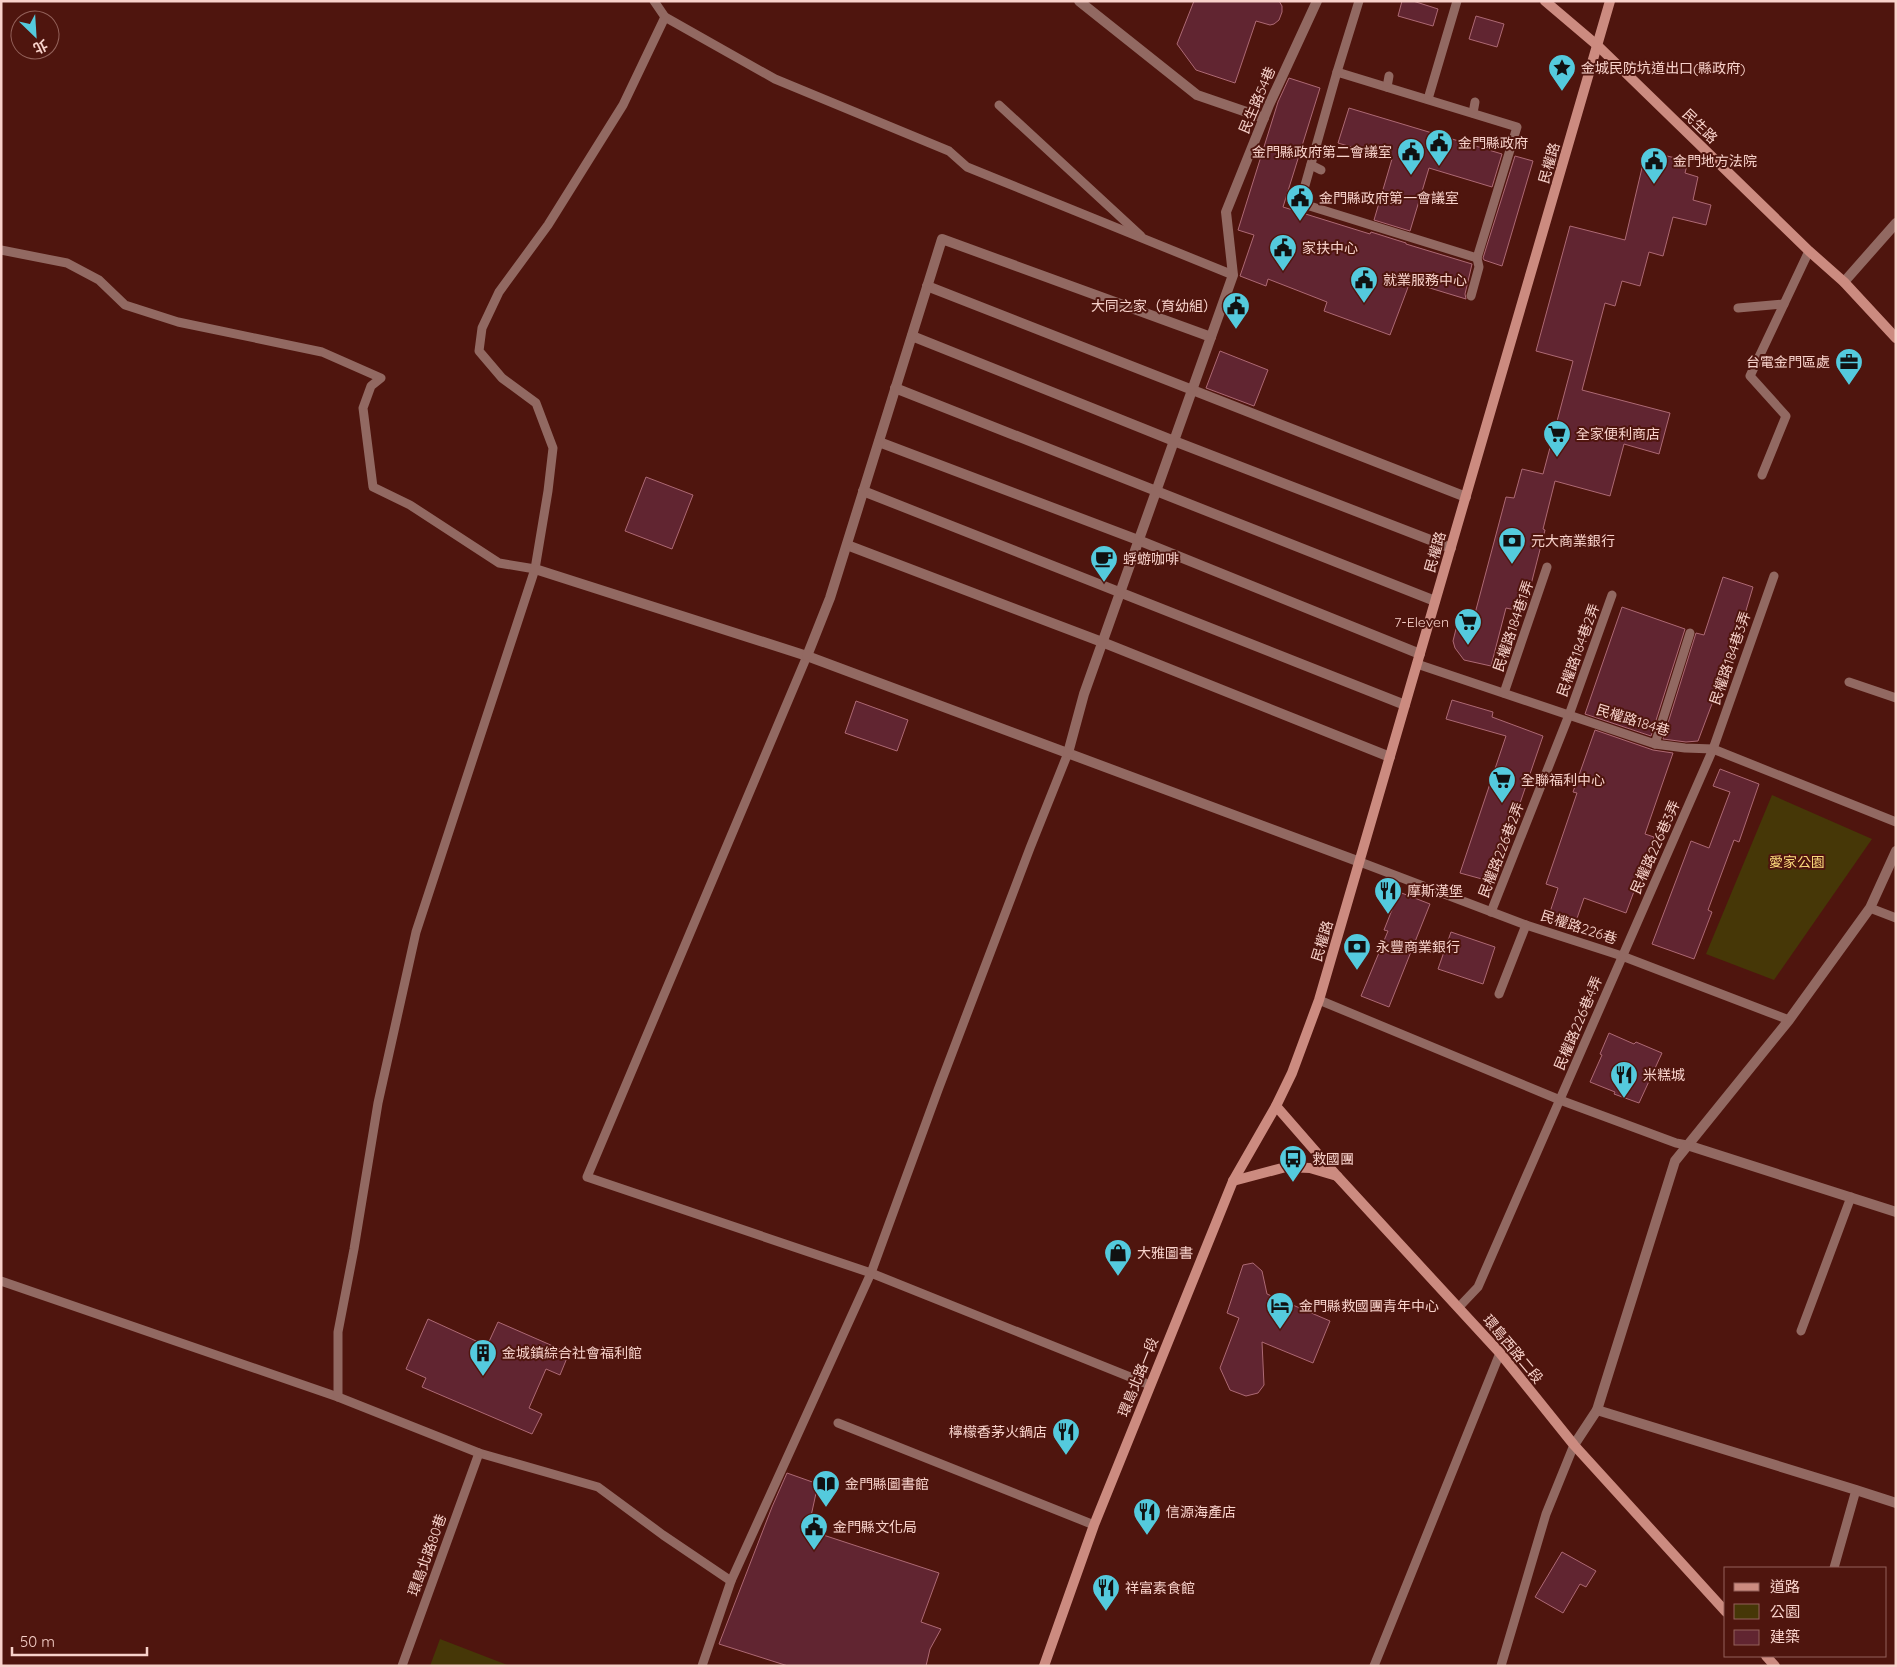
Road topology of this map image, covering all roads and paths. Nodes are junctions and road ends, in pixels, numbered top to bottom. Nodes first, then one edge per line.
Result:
1 (654, 1) edge
2 (1079, 1) edge
3 (1317, 1) edge
4 (1359, 1) edge
5 (1457, 1) edge
6 (1545, 1) edge
7 (1610, 1) edge
8 (665, 17) junction
9 (1598, 46) junction
10 (1337, 72) junction
11 (1389, 76) dead end
12 (1387, 87) junction
13 (1428, 99) junction
14 (1475, 102) dead end
15 (999, 105) dead end
16 (1473, 113) junction
17 (1264, 118) junction
18 (1310, 165) junction
19 (1321, 170) dead end
20 (1896, 223) edge
21 (1144, 239) junction
22 (1, 250) edge
23 (1808, 251) junction
24 (1477, 258) junction
25 (1233, 275) junction
26 (1844, 282) junction
27 (928, 286) junction
28 (1471, 296) dead end
29 (1784, 304) junction
30 (1738, 308) dead end
31 (912, 336) junction
32 (1210, 337) junction
33 (1896, 338) edge
34 (895, 388) junction
35 (1192, 390) junction
36 (1174, 441) junction
37 (878, 442) junction
38 (1762, 475) dead end
39 (863, 491) junction
40 (1156, 491) junction
41 (1466, 497) junction
42 (1138, 540) junction
43 (847, 545) junction
44 (1451, 548) junction
45 (1547, 567) dead end
46 (536, 569) junction
47 (1774, 576) dead end
48 (1120, 592) junction
49 (1612, 595) dead end
50 (1435, 601) junction
51 (1690, 633) dead end
52 (1102, 642) junction
53 (807, 656) junction
54 (1419, 659) junction
55 (1849, 682) dead end
56 (1504, 693) junction
57 (1896, 698) edge
58 (1405, 705) junction
59 (1569, 715) junction
60 (1655, 744) junction
61 (1713, 750) junction
62 (1068, 753) junction
63 (1390, 757) junction
64 (1896, 822) edge
65 (1896, 851) edge
66 (1360, 862) junction
67 (1870, 908) junction
68 (1491, 912) junction
69 (1896, 918) edge
70 (1526, 925) junction
71 (1622, 956) junction
72 (1499, 994) dead end
73 (1319, 1000) junction
74 (1789, 1020) junction
75 (1560, 1100) junction
76 (1276, 1106) junction
77 (1687, 1145) junction
78 (1337, 1176) junction
79 (1233, 1182) junction
80 (1850, 1197) junction
81 (1896, 1212) edge
82 (871, 1273) junction
83 (1, 1280) edge
84 (1459, 1307) junction
85 (1802, 1331) dead end
86 (1500, 1353) junction
87 (1150, 1385) junction
88 (338, 1397) junction
89 (1597, 1410) junction
90 (838, 1423) dead end
91 (1574, 1445) junction
92 (479, 1454) junction
93 (1856, 1490) junction
94 (1896, 1503) edge
95 (1094, 1525) junction
96 (1834, 1567) edge
97 (731, 1581) junction
98 (1724, 1610) edge
99 (402, 1666) edge
100 (702, 1666) edge
101 (1044, 1666) edge
102 (1374, 1666) edge
103 (1500, 1666) edge

1 - 8 lane
2 - 17 street
3 - 17 street, 民生路54巷
4 - 10 lane
5 - 13 lane
6 - 9 main road, 民生路
7 - 9 main road, 民權路
8 - 21 lane
8 - 46 lane
9 - 23 main road, 民生路
9 - 41 main road, 民權路
10 - 12 lane
10 - 18 lane
11 - 12 lane
12 - 13 lane
13 - 16 lane
14 - 16 lane
15 - 21 lane
16 - 24 lane
17 - 25 street, 民生路54巷
18 - 19 lane
18 - 24 lane
20 - 26 street
21 - 25 lane
22 - 46 lane
23 - 26 main road, 民生路
23 - 29 lane
24 - 28 lane
25 - 32 street
26 - 33 main road, 民生路
27 - 31 street
27 - 32 street
27 - 35 street
29 - 30 lane
29 - 38 lane
31 - 34 street
31 - 36 street
32 - 35 street
34 - 37 street
34 - 40 street
35 - 36 street
35 - 41 street
36 - 40 street
36 - 44 street
37 - 39 street
37 - 42 street
39 - 43 street
39 - 48 street
40 - 42 street
40 - 50 street
41 - 44 main road, 民權路
42 - 48 street
42 - 54 street
43 - 52 street
43 - 53 street
44 - 50 main road, 民權路
45 - 56 lane, 民權路184巷1弄
46 - 53 street
46 - 88 lane
47 - 61 lane, 民權路184巷3弄
48 - 52 street
48 - 58 street
49 - 59 lane, 民權路184巷2弄
50 - 54 main road, 民權路
51 - 60 lane
52 - 62 street
52 - 63 street
53 - 62 street
53 - 82 lane
54 - 56 lane, 民權路184巷
54 - 58 main road, 民權路
55 - 57 lane
56 - 59 lane, 民權路184巷
58 - 63 main road, 民權路
59 - 60 lane, 民權路184巷
59 - 68 lane, 民權路226巷2弄
60 - 61 lane, 民權路184巷
61 - 64 lane, 民權路184巷
61 - 71 lane, 民權路226巷3弄
62 - 66 street
62 - 82 lane
63 - 66 main road, 民權路
65 - 67 street
66 - 68 lane, 民權路226巷
66 - 73 main road, 民權路
67 - 69 lane
67 - 74 street
68 - 70 lane, 民權路226巷
70 - 71 lane, 民權路226巷
70 - 72 lane
71 - 74 lane, 民權路226巷
71 - 75 lane, 民權路226巷4弄
73 - 75 lane
73 - 76 main road, 民權路
74 - 77 street
75 - 77 lane
75 - 84 lane, 民權路226巷4弄
76 - 78 main road, 環島西路二段
76 - 79 main road, 環島北路一段
77 - 80 street
77 - 89 street
78 - 79 main road
78 - 84 main road, 環島西路二段
79 - 87 main road, 環島北路一段
80 - 81 street
80 - 85 lane
82 - 87 lane
82 - 97 lane
83 - 88 lane
84 - 86 main road, 環島西路二段
86 - 91 main road, 環島西路二段
86 - 102 lane
87 - 95 main road, 環島北路一段
88 - 92 lane
89 - 91 street
89 - 93 street
90 - 95 lane
91 - 98 main road, 環島西路二段
91 - 103 lane
92 - 97 lane
92 - 99 lane, 環島北路80巷
93 - 94 street
93 - 96 lane
95 - 101 main road, 環島北路一段
97 - 100 lane

